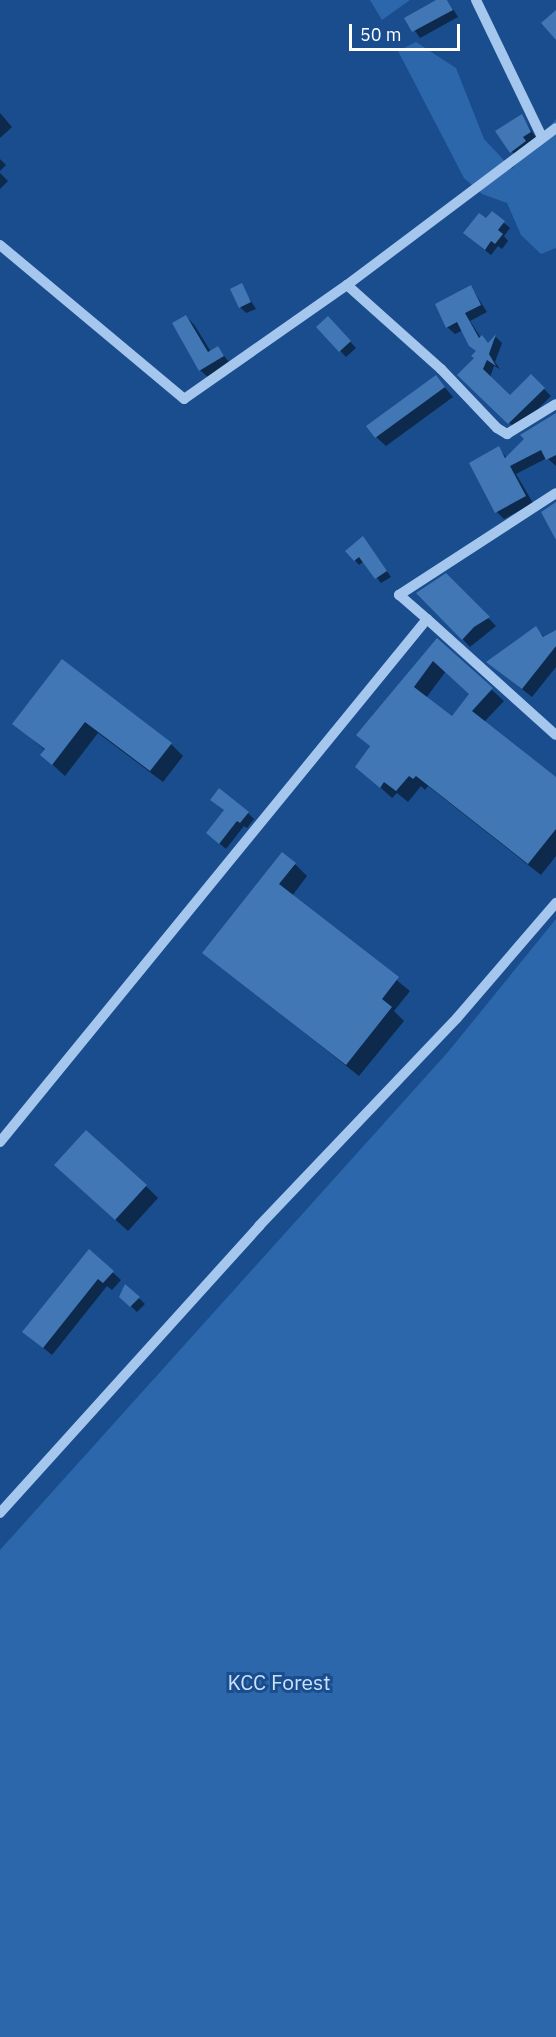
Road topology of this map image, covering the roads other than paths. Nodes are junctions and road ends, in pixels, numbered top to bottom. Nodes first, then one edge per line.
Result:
1 (476, 0) edge
2 (556, 128) edge
3 (542, 137) junction
4 (0, 245) edge
5 (347, 285) junction
6 (556, 404) edge
7 (556, 493) edge
8 (427, 620) junction
9 (556, 735) edge
10 (556, 903) edge
11 (0, 1142) edge
12 (0, 1513) edge

1 - 3 street
2 - 3 street
3 - 5 street
4 - 5 street
5 - 6 street
7 - 8 street
8 - 9 street
8 - 11 street
10 - 12 street

